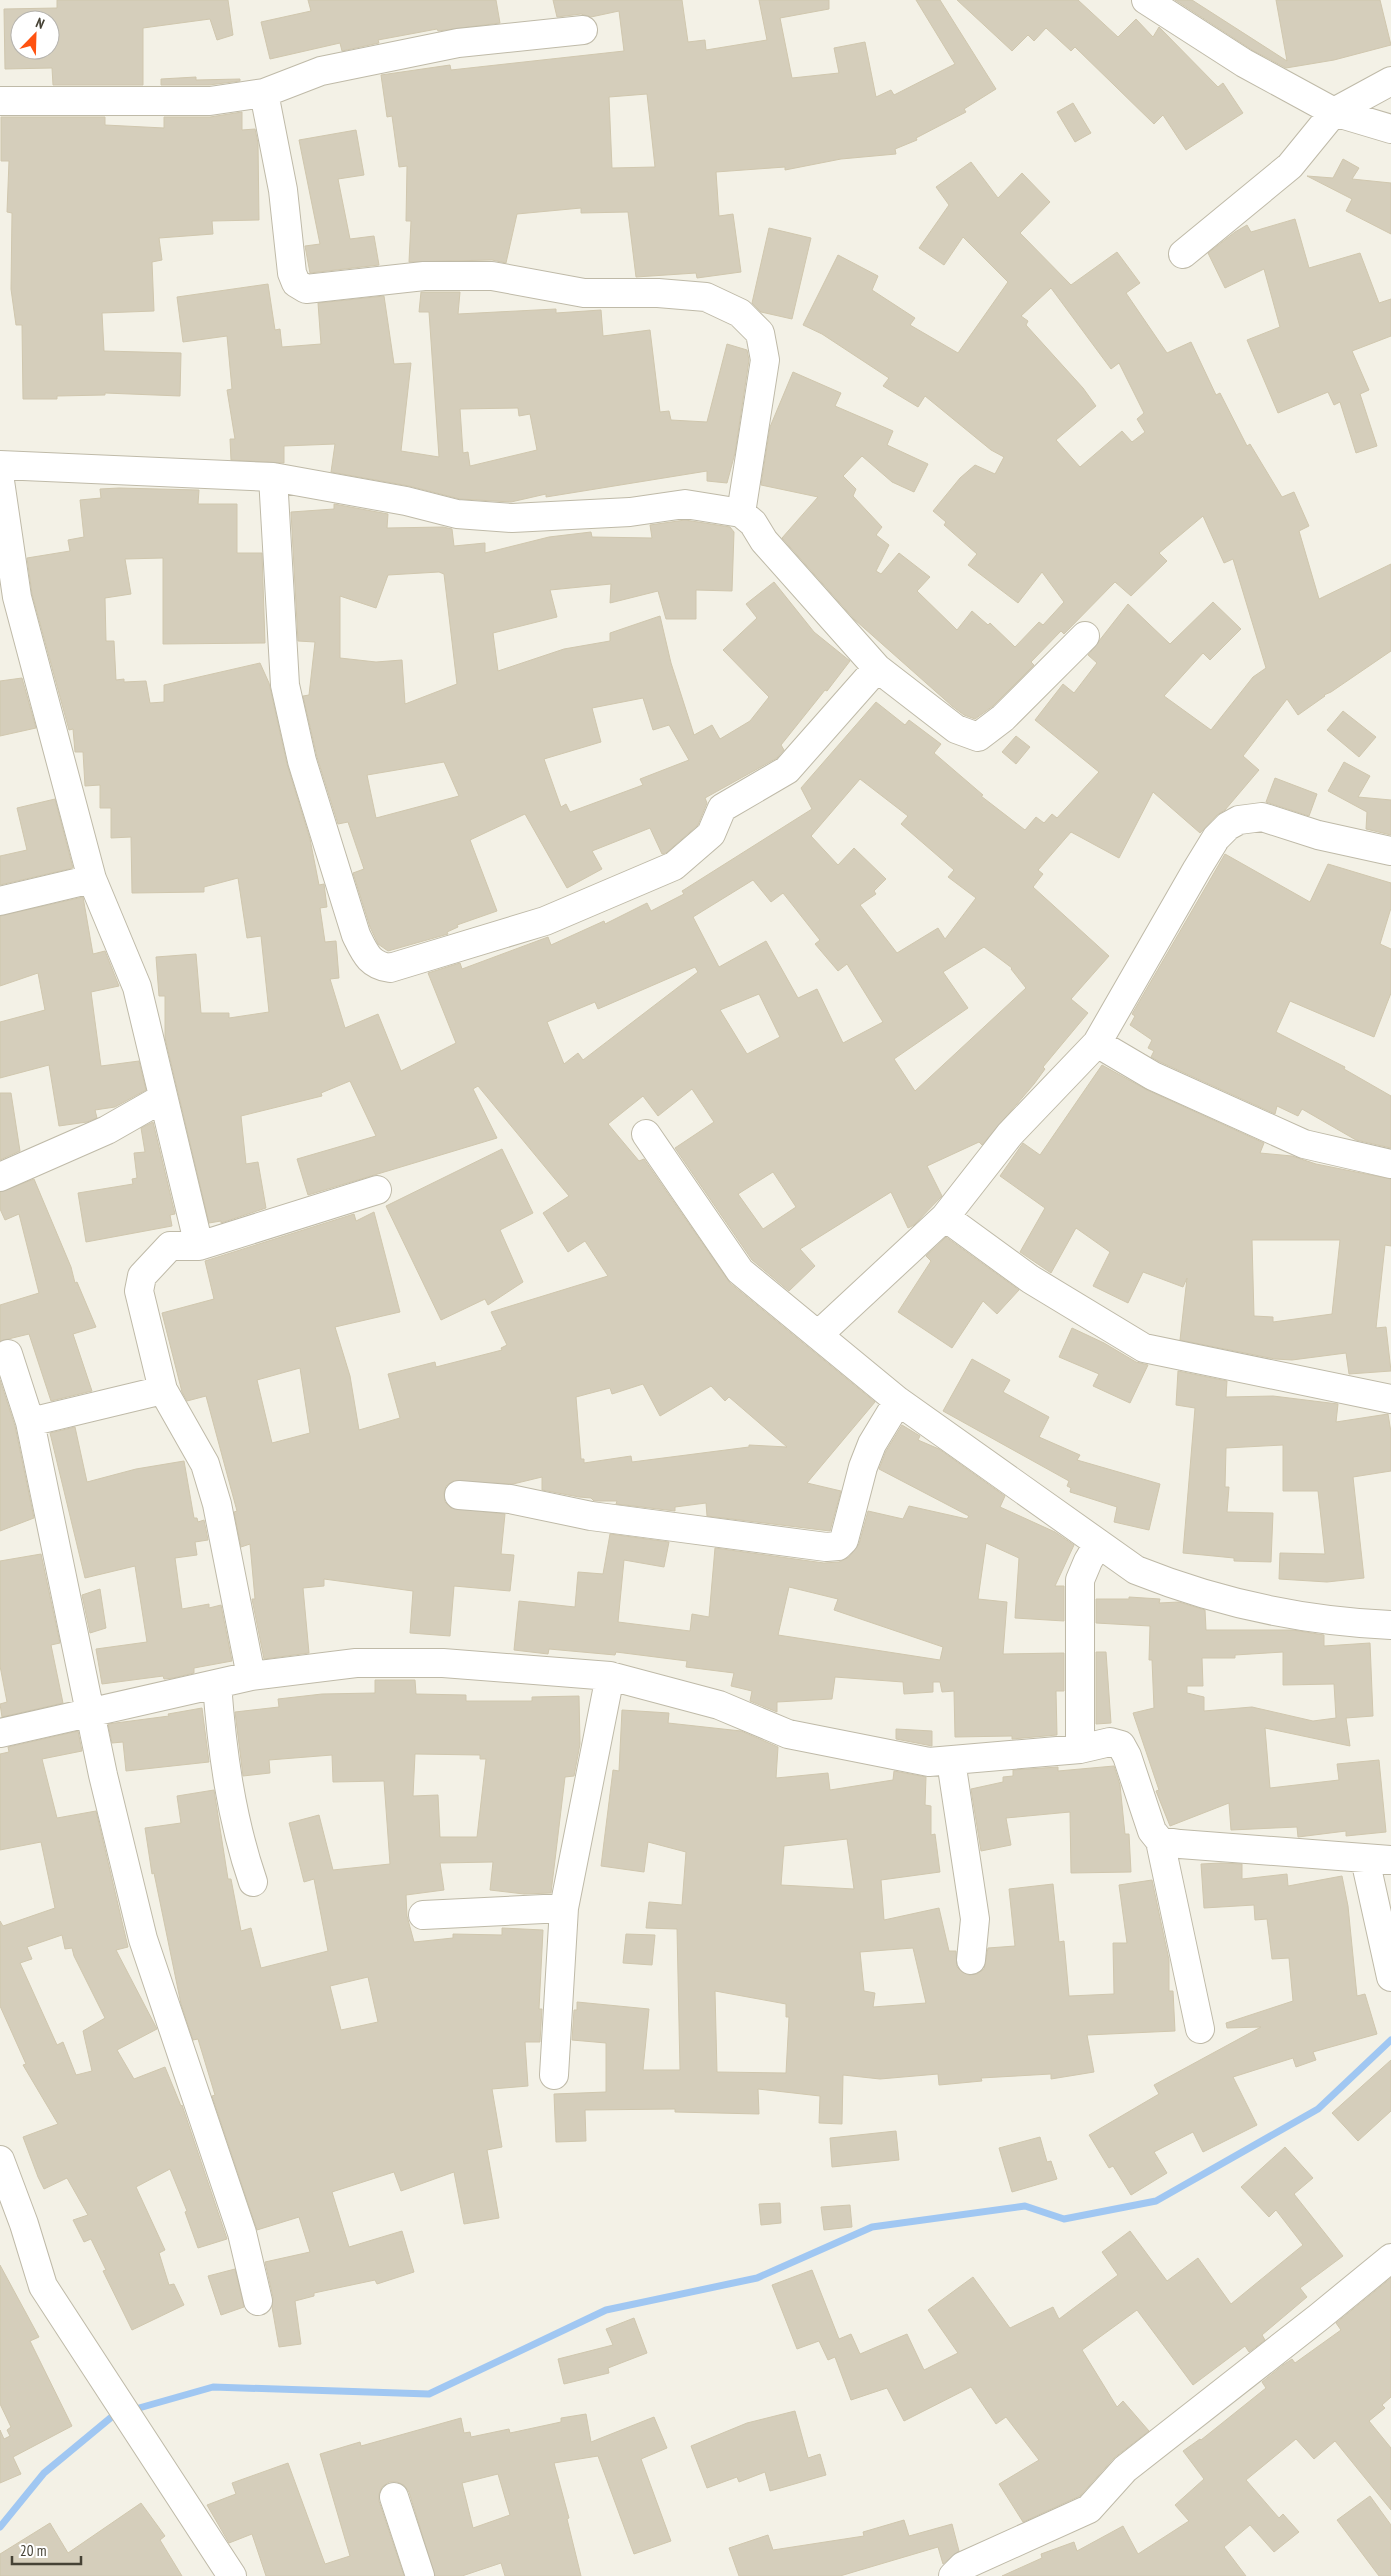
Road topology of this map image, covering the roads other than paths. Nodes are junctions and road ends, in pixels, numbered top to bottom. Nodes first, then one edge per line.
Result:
1 (1146, 0) edge
2 (583, 30) dead end
3 (1391, 81) edge
4 (264, 93) junction
5 (0, 101) edge
6 (1334, 112) junction
7 (1391, 129) edge
8 (1183, 254) dead end
9 (0, 465) edge
10 (273, 477) junction
11 (0, 480) edge
12 (741, 513) junction
13 (1085, 636) dead end
14 (877, 668) junction
15 (1391, 851) edge
16 (92, 879) junction
17 (0, 901) edge
18 (1097, 1043) junction
19 (164, 1098) junction
20 (646, 1134) dead end
21 (1391, 1164) edge
22 (0, 1177) edge
23 (378, 1190) dead end
24 (945, 1217) junction
25 (199, 1246) junction
26 (818, 1335) junction
27 (8, 1354) dead end
28 (163, 1390) junction
29 (1391, 1400) edge
30 (898, 1401) junction
31 (30, 1422) junction
32 (459, 1495) dead end
33 (1098, 1544) junction
34 (1391, 1625) edge
35 (251, 1676) junction
36 (610, 1676) junction
37 (217, 1684) junction
38 (90, 1713) junction
39 (0, 1733) edge
40 (1080, 1749) junction
41 (951, 1761) junction
42 (1160, 1841) junction
43 (1378, 1860) edge
44 (253, 1882) dead end
45 (564, 1908) junction
46 (423, 1915) dead end
47 (972, 1960) dead end
48 (1391, 1977) edge
49 (1200, 2029) dead end
50 (554, 2075) dead end
51 (0, 2160) edge
52 (1391, 2258) edge
53 (258, 2301) dead end
54 (394, 2497) dead end
55 (232, 2576) edge
56 (420, 2576) edge
57 (953, 2576) edge

1 - 6 street
2 - 4 street
3 - 6 street
4 - 5 street
4 - 12 street
6 - 7 street
6 - 8 street
9 - 10 street
10 - 12 street
10 - 14 street
11 - 16 street
12 - 14 street
13 - 14 street
15 - 18 street
16 - 17 street
16 - 19 street
18 - 21 street
18 - 24 street
19 - 22 street
19 - 25 street
20 - 26 street
23 - 25 street
24 - 26 street
24 - 29 street
25 - 28 street
26 - 30 street
27 - 31 street
28 - 31 street
28 - 35 street
30 - 32 street
30 - 33 street
31 - 38 street
33 - 34 street
33 - 40 street
35 - 36 street
35 - 37 street
36 - 41 street
36 - 45 street
37 - 38 street
37 - 44 street
38 - 39 street
38 - 53 street
40 - 41 street
40 - 42 street
41 - 47 street
42 - 43 street
42 - 49 street
43 - 48 street
45 - 46 street
45 - 50 street
51 - 55 street
52 - 57 street
54 - 56 street

